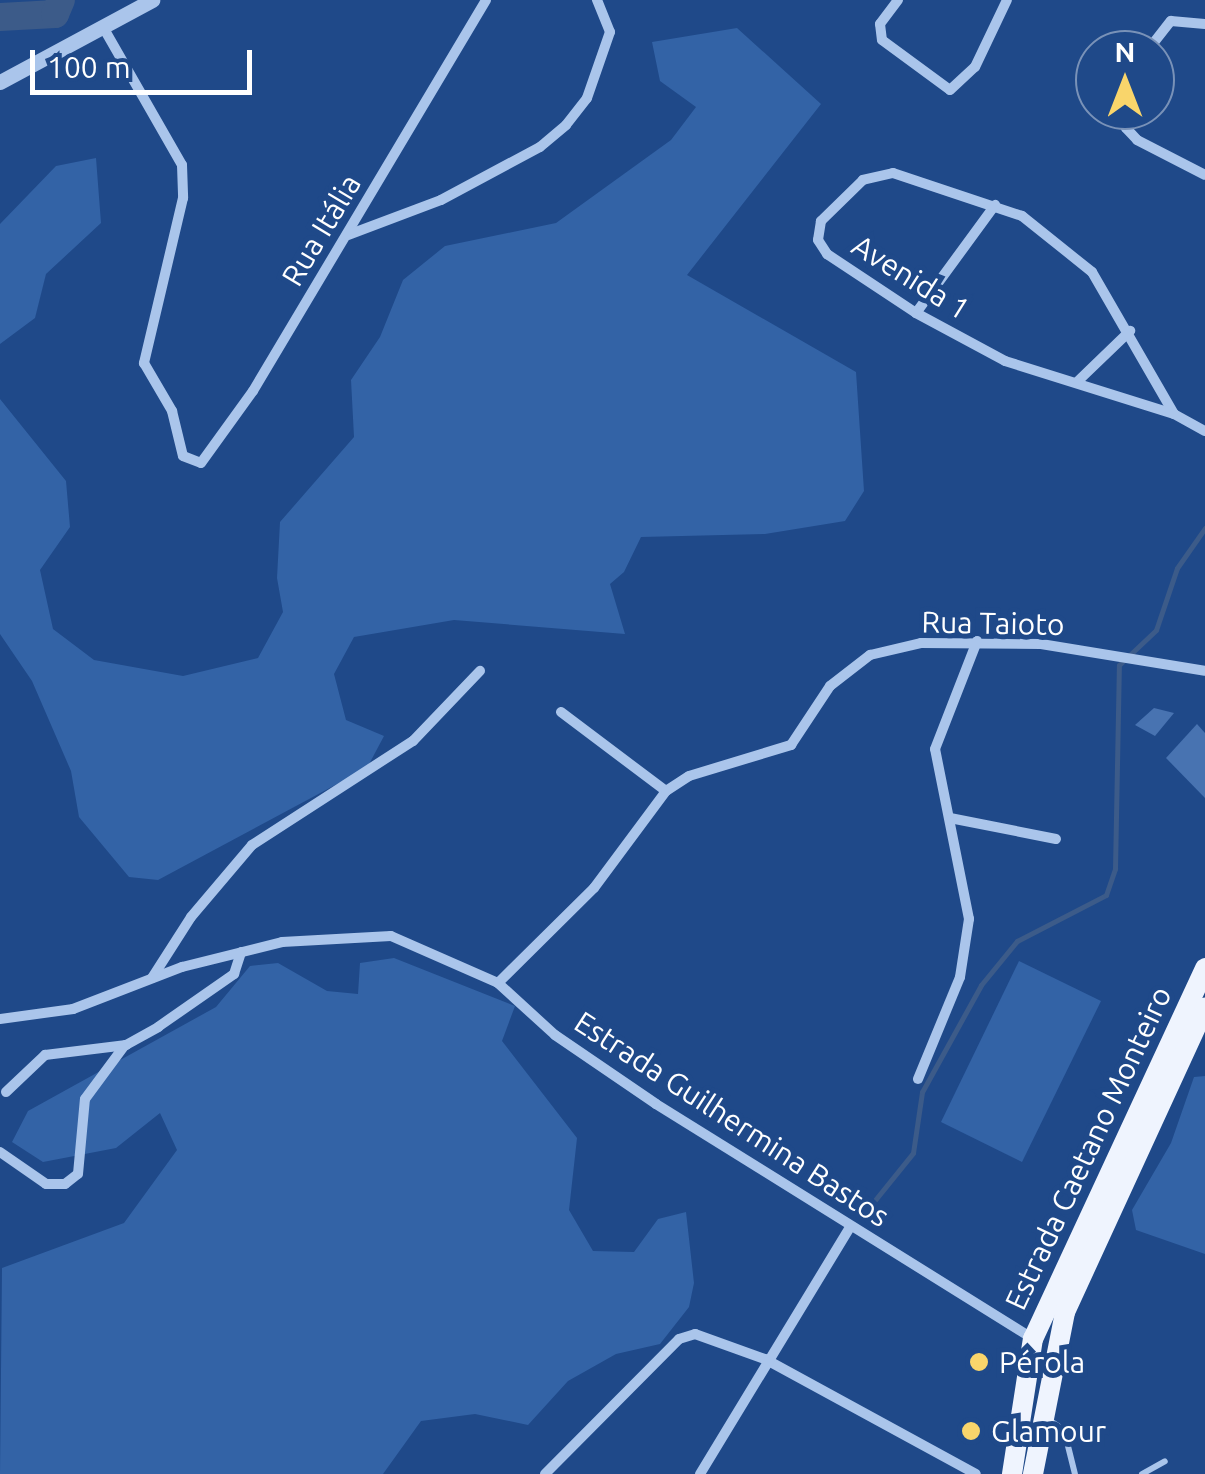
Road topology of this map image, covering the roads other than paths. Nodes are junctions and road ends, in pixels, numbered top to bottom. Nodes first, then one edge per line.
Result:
1 (152, 0) edge
2 (486, 0) edge
3 (596, 0) edge
4 (898, 0) edge
5 (1007, 0) edge
6 (1205, 24) edge
7 (103, 27) junction
8 (1164, 30) edge
9 (0, 82) edge
10 (1128, 130) edge
11 (1205, 175) edge
12 (995, 205) junction
13 (348, 236) junction
14 (916, 313) junction
15 (1130, 331) junction
16 (1077, 382) junction
17 (1174, 414) junction
18 (1205, 431) edge
19 (977, 641) junction
20 (480, 671) dead end
21 (1205, 671) edge
22 (561, 712) dead end
23 (666, 792) junction
24 (950, 818) junction
25 (1056, 839) dead end
26 (241, 952) junction
27 (1205, 968) edge
28 (151, 978) junction
29 (498, 982) junction
30 (1205, 1008) edge
31 (1, 1017) edge
32 (126, 1044) junction
33 (918, 1079) dead end
34 (6, 1092) dead end
35 (0, 1152) edge
36 (851, 1226) junction
37 (1033, 1338) junction
38 (765, 1359) junction
39 (1040, 1414) junction
40 (1166, 1461) dead end
41 (545, 1474) edge
42 (700, 1474) edge
43 (976, 1474) edge
44 (1012, 1474) edge
45 (1033, 1474) edge
46 (1075, 1474) edge
47 (1142, 1474) edge

1 - 7 street
2 - 13 street, Rua Itália
3 - 13 street
4 - 5 street
6 - 8 street
7 - 9 street
7 - 13 street, Rua Itália
10 - 11 street
12 - 14 street
12 - 14 street, Avenida 1
12 - 15 street, Avenida 1
14 - 16 street, Avenida 1
15 - 16 street
15 - 17 street, Avenida 1
16 - 17 street, Avenida 1
17 - 18 street, Avenida 1
19 - 21 street, Rua Taioto
19 - 23 street, Rua Taioto
19 - 24 street
20 - 28 street
22 - 23 street
23 - 29 street, Rua Taioto
24 - 25 street
24 - 33 street
26 - 28 street, Estrada Guilhermina Bastos
26 - 29 street, Estrada Guilhermina Bastos
26 - 32 street
27 - 37 main road, Estrada Caetano Monteiro
28 - 31 street, Estrada Guilhermina Bastos
29 - 36 street, Estrada Guilhermina Bastos
30 - 39 main road, Estrada Caetano Monteiro
32 - 34 street
32 - 35 street
36 - 37 street, Estrada Guilhermina Bastos
36 - 38 street
37 - 44 main road, Estrada Caetano Monteiro
38 - 41 street
38 - 42 street
38 - 43 street
39 - 45 main road, Estrada Caetano Monteiro
39 - 46 lane
40 - 47 lane

